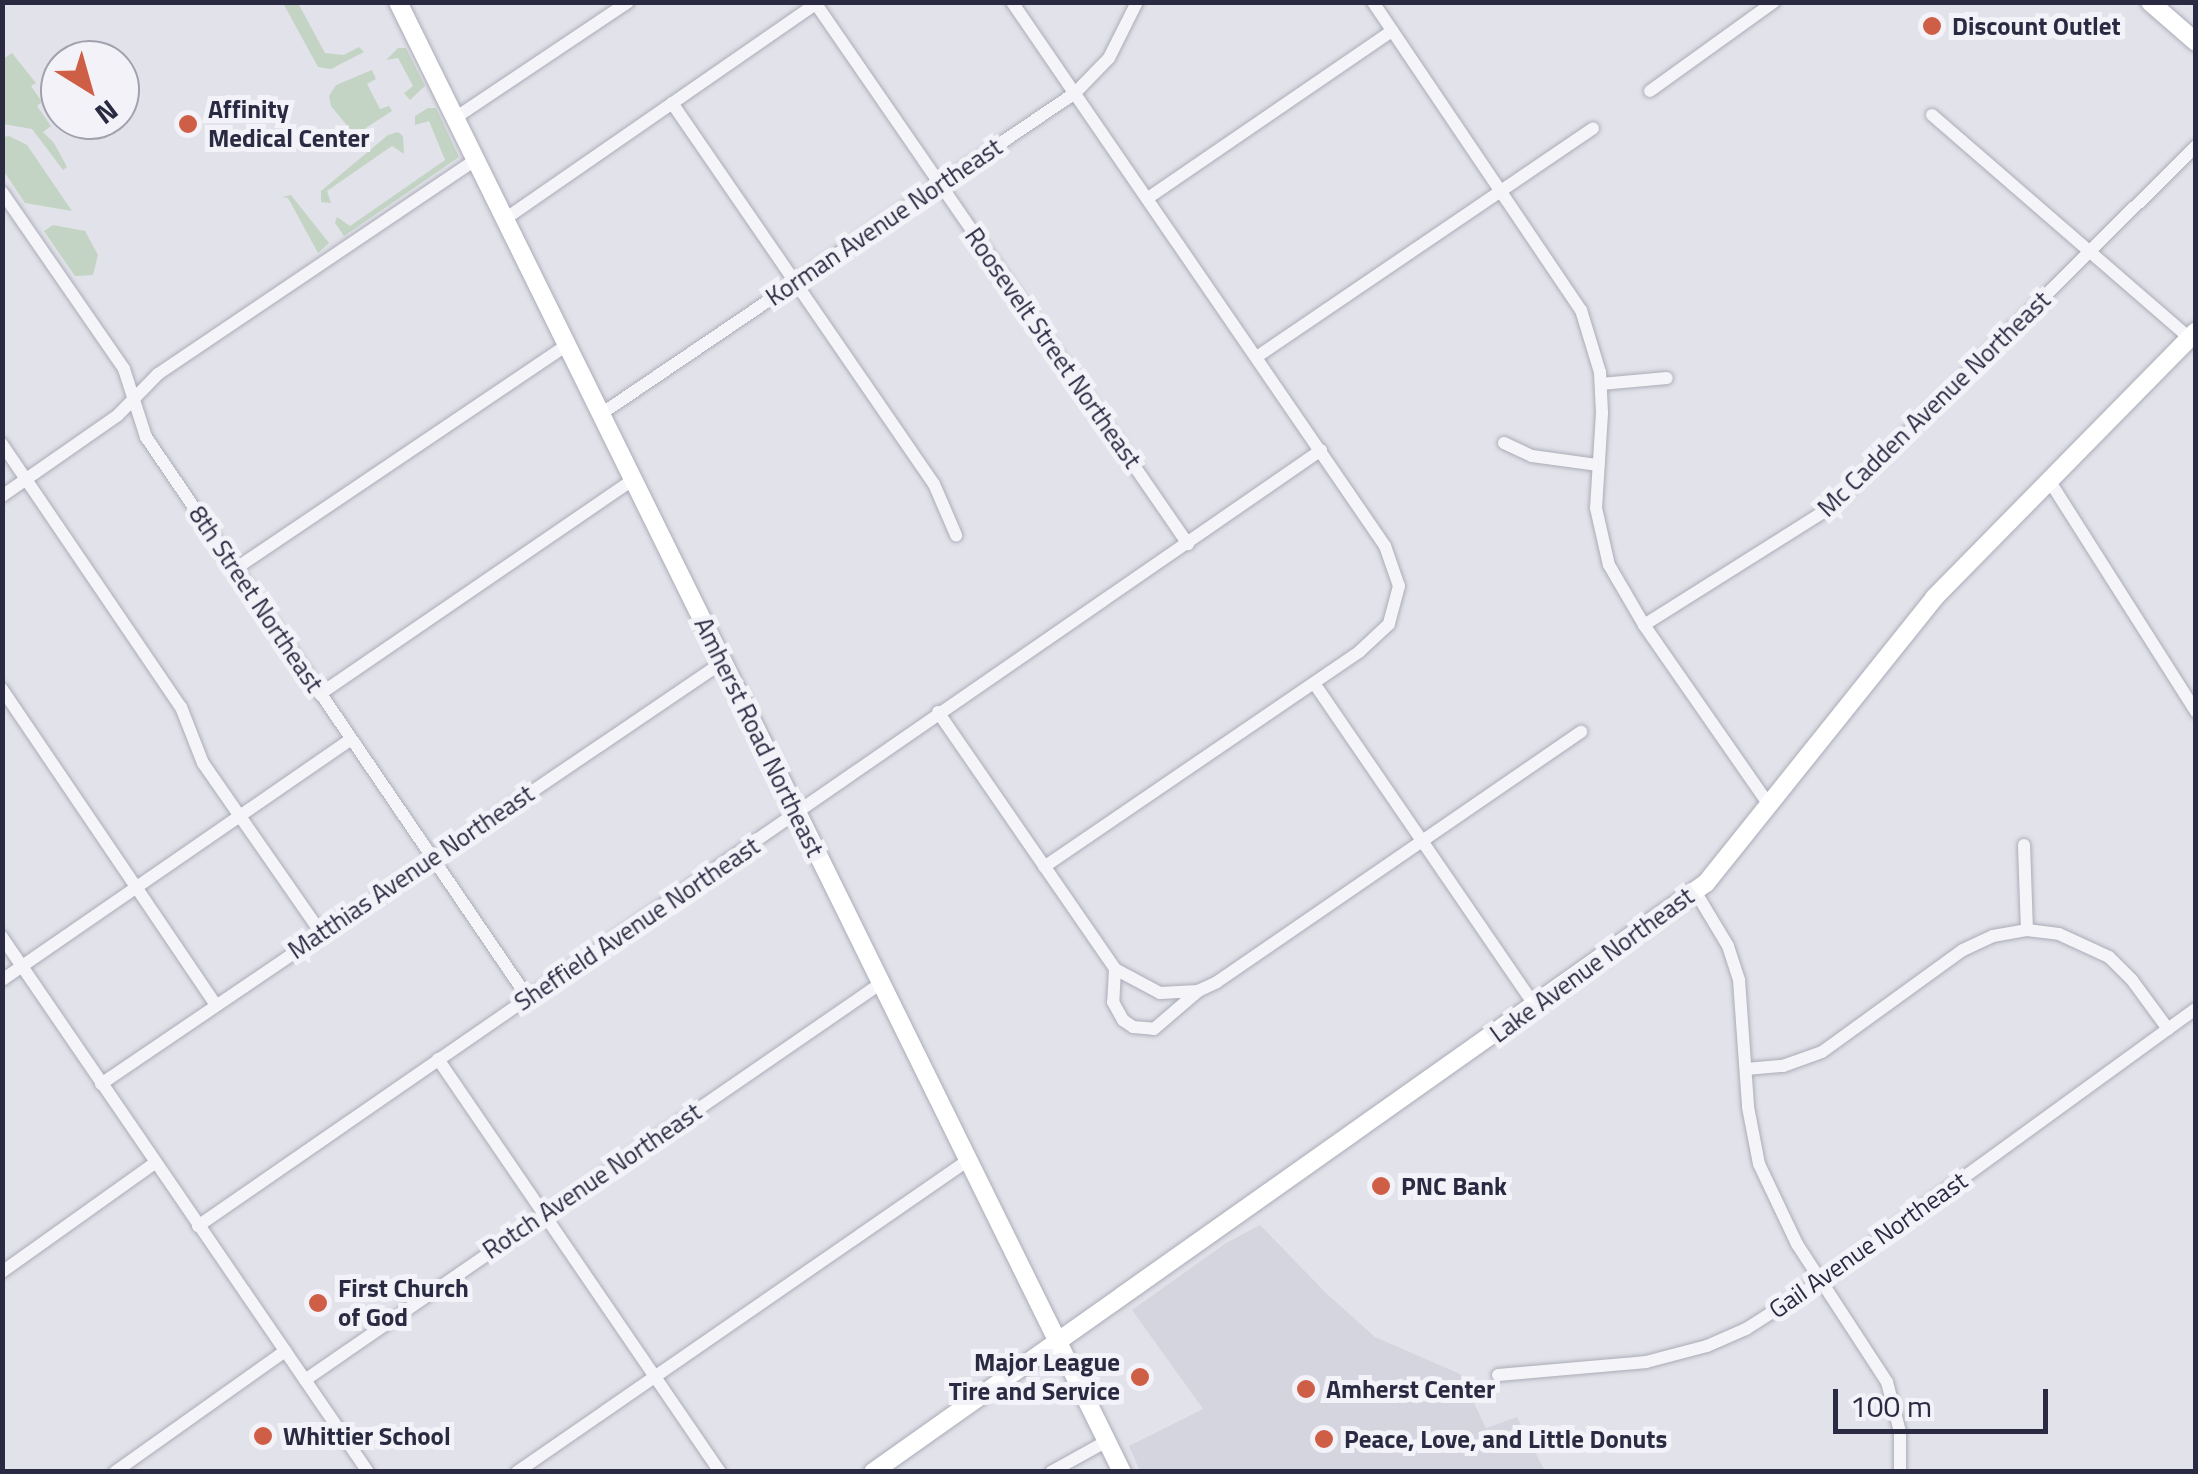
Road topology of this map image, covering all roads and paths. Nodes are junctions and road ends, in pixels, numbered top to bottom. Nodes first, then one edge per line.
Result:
1 (398, 2) edge
2 (628, 2) edge
3 (1012, 2) edge
4 (1137, 2) edge
5 (1373, 2) edge
6 (1774, 2) edge
7 (2150, 2) edge
8 (817, 3) edge
9 (1392, 31) junction
10 (2196, 42) edge
11 (1650, 90) dead end
12 (1075, 93) junction
13 (672, 103) junction
14 (1932, 115) dead end
15 (455, 118) junction
16 (1593, 128) dead end
17 (2196, 146) edge
18 (476, 160) junction
19 (940, 183) junction
20 (1502, 190) junction
21 (2, 192) edge
22 (1148, 198) junction
23 (504, 219) junction
24 (2088, 253) junction
25 (795, 282) junction
26 (2192, 335) edge
27 (567, 345) junction
28 (1258, 356) junction
29 (1667, 378) dead end
30 (1601, 384) junction
31 (132, 400) junction
32 (601, 414) junction
33 (1504, 442) dead end
34 (2, 444) edge
35 (1321, 450) junction
36 (1598, 465) junction
37 (26, 479) junction
38 (633, 480) junction
39 (2049, 480) junction
40 (2, 496) edge
41 (956, 535) dead end
42 (1188, 544) junction
43 (236, 569) junction
44 (1644, 625) junction
45 (722, 662) junction
46 (1314, 683) junction
47 (2, 688) edge
48 (320, 694) junction
49 (938, 712) junction
50 (2196, 712) edge
51 (1581, 732) dead end
52 (351, 739) junction
53 (1770, 806) junction
54 (795, 811) junction
55 (240, 815) junction
56 (1423, 842) junction
57 (2024, 845) dead end
58 (432, 858) junction
59 (1044, 867) junction
60 (136, 886) junction
61 (1695, 892) junction
62 (2028, 930) junction
63 (321, 934) junction
64 (2, 937) edge
65 (22, 966) junction
66 (1115, 969) junction
67 (2, 980) edge
68 (880, 984) junction
69 (1198, 990) junction
70 (528, 998) junction
71 (216, 1005) junction
72 (1535, 1006) junction
73 (2196, 1009) edge
74 (2168, 1029) junction
75 (438, 1059) junction
76 (1746, 1069) junction
77 (102, 1084) junction
78 (967, 1161) junction
79 (154, 1163) junction
80 (544, 1213) junction
81 (198, 1226) junction
82 (2, 1272) edge
83 (1821, 1281) junction
84 (1056, 1341) junction
85 (285, 1351) junction
86 (654, 1375) junction
87 (1498, 1375) dead end
88 (305, 1380) junction
89 (1107, 1441) junction
90 (1900, 1471) edge
91 (114, 1472) edge
92 (368, 1472) edge
93 (517, 1472) edge
94 (720, 1472) edge
95 (873, 1472) edge
96 (1051, 1472) edge
97 (1122, 1472) edge
98 (1913, 1472) edge

1 - 15 street, Amherst Road Northeast
2 - 15 street
3 - 12 street
4 - 12 street, Korman Avenue Northeast
5 - 9 street
6 - 11 street
7 - 10 street
8 - 13 street
8 - 19 street, Roosevelt Street Northeast
9 - 20 street
9 - 22 street
12 - 19 street, Korman Avenue Northeast
12 - 22 street
13 - 23 street
13 - 25 street
14 - 24 street
15 - 18 street, Amherst Road Northeast
16 - 20 street
17 - 24 street, Mc Cadden Avenue Northeast
18 - 23 street, Amherst Road Northeast
18 - 31 street
19 - 25 street, Korman Avenue Northeast
19 - 42 street, Roosevelt Street Northeast
20 - 28 street
20 - 30 street
21 - 31 street, 8th Street Northeast
22 - 28 street
23 - 27 street, Amherst Road Northeast
24 - 26 street
24 - 44 street, Mc Cadden Avenue Northeast
25 - 32 street, Korman Avenue Northeast
25 - 41 street
26 - 39 street, Lake Avenue Northeast
27 - 32 street, Amherst Road Northeast
27 - 43 street
28 - 35 street
29 - 30 street
30 - 36 street
31 - 37 street
31 - 43 street, 8th Street Northeast
32 - 38 street, Amherst Road Northeast
33 - 36 street
34 - 37 street
35 - 42 street, Sheffield Avenue Northeast
35 - 46 street
36 - 44 street
37 - 40 street
37 - 55 street
38 - 45 street, Amherst Road Northeast
38 - 48 street
39 - 50 street
39 - 53 street, Lake Avenue Northeast
42 - 49 street, Sheffield Avenue Northeast
43 - 48 street, 8th Street Northeast
44 - 53 street
45 - 54 street, Amherst Road Northeast
45 - 58 street, Matthias Avenue Northeast
46 - 56 street
46 - 59 street
47 - 60 street
48 - 52 street, 8th Street Northeast
49 - 54 street, Sheffield Avenue Northeast
49 - 59 street
51 - 56 street
52 - 55 street
52 - 58 street, 8th Street Northeast
53 - 61 street, Lake Avenue Northeast
54 - 68 street, Amherst Road Northeast
54 - 70 street, Sheffield Avenue Northeast
55 - 60 street
55 - 63 street
56 - 69 street
56 - 72 street
57 - 62 street
58 - 63 street, Matthias Avenue Northeast
58 - 70 street, 8th Street Northeast
59 - 66 street
60 - 65 street
60 - 71 street
61 - 72 street, Lake Avenue Northeast
61 - 76 street
62 - 74 street
62 - 76 street
63 - 71 street, Matthias Avenue Northeast
64 - 65 street
65 - 67 street
65 - 77 street
66 - 69 street
66 - 69 street
68 - 78 street, Amherst Road Northeast
68 - 80 street, Rotch Avenue Northeast
70 - 75 street, Sheffield Avenue Northeast
71 - 77 street, Matthias Avenue Northeast
72 - 84 street, Lake Avenue Northeast
73 - 74 street, Gail Avenue Northeast
74 - 83 street, Gail Avenue Northeast
75 - 80 street
75 - 81 street, Sheffield Avenue Northeast
76 - 83 street
77 - 79 street
78 - 84 street, Amherst Road Northeast
78 - 86 street
79 - 81 street
79 - 82 street
80 - 86 street
80 - 88 street, Rotch Avenue Northeast
81 - 85 street
83 - 87 street, Gail Avenue Northeast
83 - 90 street
84 - 89 street, Amherst Road Northeast
84 - 95 street, Lake Avenue Northeast
85 - 88 street
85 - 91 street
86 - 93 street
86 - 94 street
88 - 92 street
89 - 96 street
89 - 97 street, Amherst Road Northeast
90 - 98 street

